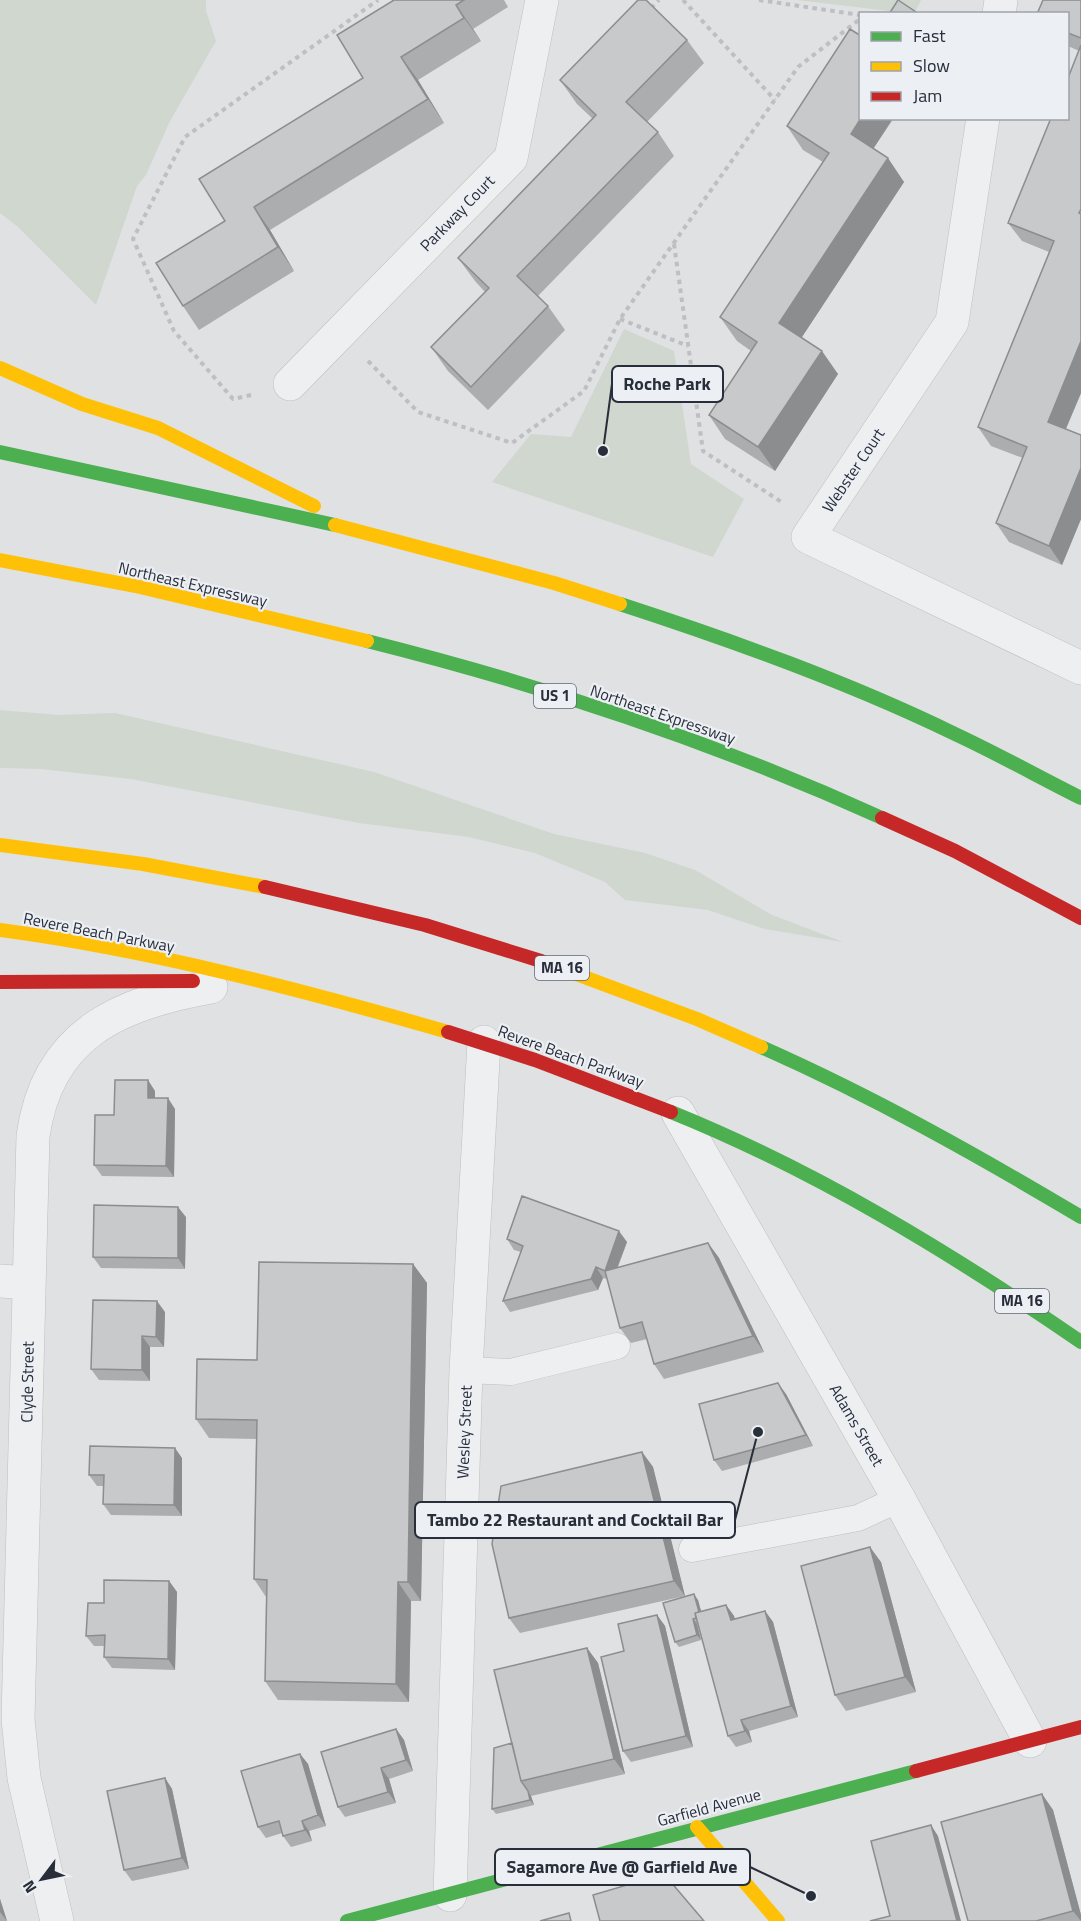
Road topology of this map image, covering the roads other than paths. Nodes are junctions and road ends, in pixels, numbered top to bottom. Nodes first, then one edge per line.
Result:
1 (542, 0) edge
2 (983, 120) edge
3 (0, 368) edge
4 (290, 384) road end
5 (0, 452) edge
6 (372, 535) junction
7 (0, 560) edge
8 (1081, 668) edge
9 (1081, 798) edge
10 (0, 845) edge
11 (1081, 918) edge
12 (0, 930) edge
13 (254, 981) junction
14 (0, 982) edge
15 (484, 1042) junction
16 (678, 1113) junction
17 (1081, 1217) edge
18 (15, 1282) edge
19 (1081, 1342) edge
20 (617, 1346) edge
21 (466, 1370) junction
22 (13, 1469) edge
23 (899, 1499) junction
24 (692, 1549) dead end
25 (1081, 1727) edge
26 (1030, 1741) junction
27 (697, 1827) junction
28 (450, 1895) junction
29 (57, 1921) edge
30 (347, 1921) edge
31 (778, 1921) edge

1 - 4 street, Parkway Court
2 - 8 street, Webster Court
3 - 6 main road
5 - 6 main road
6 - 9 main road
7 - 11 main road, Northeast Expressway / US 1
10 - 17 main road, MA 16
12 - 13 main road, Revere Beach Parkway / MA 16
13 - 14 main road
13 - 15 main road, Revere Beach Parkway / MA 16
13 - 18 street, Clyde Street
15 - 16 main road, Revere Beach Parkway / MA 16
15 - 21 street, Wesley Street
16 - 19 main road, Revere Beach Parkway / MA 16
16 - 23 street, Adams Street
18 - 22 street, Clyde Street
20 - 21 lane
21 - 28 street, Wesley Street
22 - 29 street, Clyde Street
23 - 24 lane
23 - 26 street, Adams Street
25 - 26 main road, Garfield Avenue
26 - 27 main road, Garfield Avenue
27 - 28 main road, Garfield Avenue
27 - 31 main road
28 - 30 main road, Garfield Avenue

